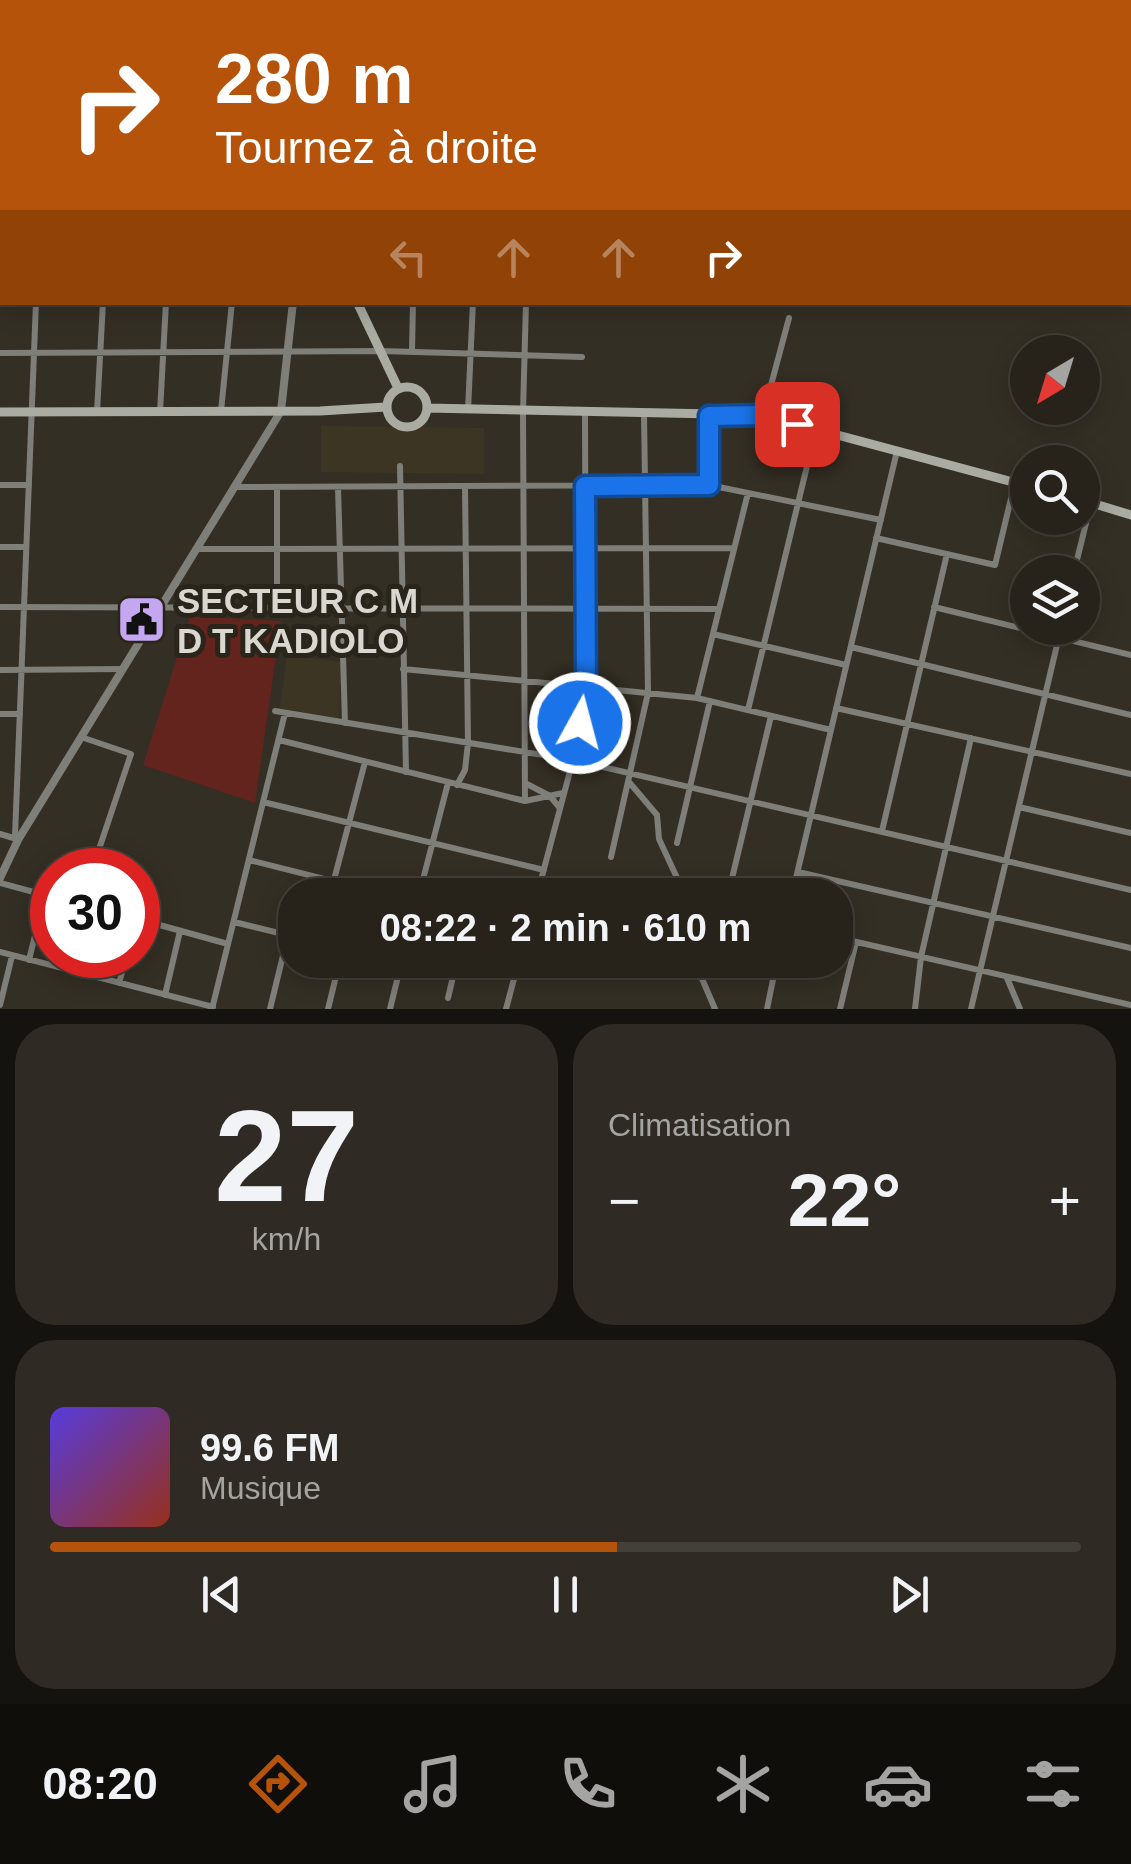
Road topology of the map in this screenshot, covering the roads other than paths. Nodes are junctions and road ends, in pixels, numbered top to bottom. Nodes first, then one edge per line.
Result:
1 (36, 305) edge
2 (103, 305) edge
3 (166, 305) edge
4 (232, 305) edge
5 (293, 305) edge
6 (358, 305) edge
7 (413, 305) edge
8 (473, 305) edge
9 (526, 305) edge
10 (788, 318) dead end
11 (381, 351) junction
12 (287, 352) junction
13 (412, 352) junction
14 (0, 353) edge
15 (34, 353) junction
16 (100, 353) junction
17 (227, 353) junction
18 (163, 354) junction
19 (471, 354) junction
20 (524, 355) junction
21 (582, 357) dead end
22 (398, 388) junction
23 (386, 408) junction
24 (428, 408) junction
25 (221, 411) junction
26 (280, 411) junction
27 (468, 411) junction
28 (0, 412) edge
29 (32, 412) junction
30 (97, 412) junction
31 (160, 412) junction
32 (522, 412) junction
33 (585, 413) junction
34 (644, 414) junction
35 (763, 415) junction
36 (709, 416) junction
37 (898, 451) junction
38 (808, 462) dead end
39 (400, 466) dead end
40 (1010, 481) edge
41 (0, 485) edge
42 (29, 485) junction
43 (645, 485) junction
44 (709, 485) junction
45 (338, 486) junction
46 (400, 486) junction
47 (464, 486) junction
48 (523, 486) junction
49 (585, 486) junction
50 (234, 487) junction
51 (277, 487) junction
52 (748, 493) junction
53 (798, 503) junction
54 (1010, 503) edge
55 (1100, 506) edge
56 (1131, 515) edge
57 (880, 520) junction
58 (876, 538) junction
59 (0, 547) edge
60 (26, 547) junction
61 (401, 548) junction
62 (466, 548) junction
63 (524, 548) junction
64 (585, 548) junction
65 (646, 548) junction
66 (734, 548) junction
67 (196, 549) junction
68 (277, 549) junction
69 (340, 549) junction
70 (947, 554) junction
71 (0, 607) edge
72 (24, 607) junction
73 (160, 607) junction
74 (934, 607) junction
75 (277, 608) junction
76 (342, 608) junction
77 (402, 608) junction
78 (466, 608) junction
79 (524, 608) junction
80 (586, 608) junction
81 (647, 608) junction
82 (719, 608) junction
83 (1010, 626) edge
84 (713, 634) junction
85 (1057, 645) edge
86 (1089, 645) edge
87 (764, 646) junction
88 (851, 647) junction
89 (1131, 655) edge
90 (921, 664) junction
91 (846, 665) junction
92 (123, 669) junction
93 (404, 669) junction
94 (0, 670) edge
95 (22, 670) junction
96 (467, 675) junction
97 (524, 681) junction
98 (586, 687) junction
99 (648, 694) junction
100 (1045, 694) junction
101 (697, 698) junction
102 (710, 702) junction
103 (836, 708) junction
104 (748, 710) junction
105 (275, 711) dead end
106 (285, 713) junction
107 (0, 714) edge
108 (20, 714) junction
109 (1131, 715) edge
110 (771, 716) junction
111 (345, 723) junction
112 (907, 724) junction
113 (831, 730) junction
114 (405, 732) junction
115 (82, 737) junction
116 (972, 738) junction
117 (278, 740) junction
118 (468, 742) junction
119 (525, 752) junction
120 (1032, 752) junction
121 (574, 760) junction
122 (365, 762) junction
123 (406, 772) junction
124 (1131, 774) edge
125 (629, 777) junction
126 (525, 782) junction
127 (448, 783) junction
128 (458, 785) junction
129 (690, 787) junction
130 (563, 794) junction
131 (550, 796) junction
132 (526, 800) junction
133 (750, 801) junction
134 (263, 802) junction
135 (559, 808) junction
136 (1018, 808) junction
137 (811, 815) junction
138 (349, 823) junction
139 (882, 832) junction
140 (1131, 832) edge
141 (0, 834) edge
142 (16, 838) junction
143 (432, 843) junction
144 (678, 844) dead end
145 (947, 846) junction
146 (99, 848) edge
147 (610, 858) dead end
148 (249, 860) junction
149 (1006, 860) junction
150 (544, 870) junction
151 (798, 872) junction
152 (322, 878) edge
153 (335, 878) edge
154 (423, 878) edge
155 (542, 878) edge
156 (678, 878) edge
157 (732, 878) edge
158 (796, 878) edge
159 (0, 880) edge
160 (30, 890) edge
161 (1131, 890) edge
162 (934, 903) junction
163 (993, 917) junction
164 (234, 922) junction
165 (160, 926) edge
166 (180, 931) junction
167 (278, 933) edge
168 (853, 941) edge
169 (856, 942) junction
170 (228, 944) junction
171 (1131, 948) edge
172 (0, 952) edge
173 (12, 956) junction
174 (30, 957) edge
175 (921, 957) junction
176 (29, 960) joint
177 (980, 970) junction
178 (1006, 976) junction
179 (99, 978) edge
180 (120, 978) edge
181 (279, 978) edge
182 (336, 978) edge
183 (398, 978) edge
184 (453, 978) edge
185 (514, 978) edge
186 (702, 978) edge
187 (773, 978) edge
188 (119, 983) junction
189 (168, 996) junction
190 (448, 998) dead end
191 (0, 1005) edge
192 (1131, 1005) edge
193 (212, 1008) edge
194 (167, 1009) edge
195 (270, 1009) edge
196 (328, 1009) edge
197 (390, 1009) edge
198 (506, 1009) edge
199 (715, 1009) edge
200 (767, 1009) edge
201 (840, 1009) edge
202 (914, 1009) edge
203 (971, 1009) edge
204 (1020, 1009) edge

1 - 15 street
2 - 16 street
3 - 18 street
4 - 17 street
5 - 12 street
6 - 11 main road
7 - 13 street
8 - 19 street
9 - 20 street
10 - 35 street
11 - 12 street
11 - 13 street
11 - 22 main road
12 - 17 street
12 - 26 street
13 - 19 street
14 - 15 street
15 - 16 street
15 - 29 street
16 - 18 street
16 - 30 street
17 - 18 street
17 - 25 street
18 - 31 street
19 - 20 street
19 - 27 street
20 - 21 street
20 - 32 street
22 - 23 main road
22 - 24 main road
23 - 24 main road
23 - 26 main road
24 - 27 main road
25 - 26 main road
25 - 31 main road
26 - 50 street
27 - 32 main road
28 - 29 main road
29 - 30 main road
29 - 42 street
30 - 31 main road
32 - 33 main road
32 - 48 street
33 - 34 main road
33 - 49 street
34 - 36 main road
34 - 43 street
35 - 36 main road
35 - 37 main road
36 - 44 street
37 - 40 main road
37 - 57 street
38 - 53 street
39 - 46 street
41 - 42 street
42 - 60 street
43 - 44 street
43 - 49 street
43 - 65 street
44 - 52 street
45 - 46 street
45 - 51 street
45 - 69 street
46 - 47 street
46 - 61 street
47 - 48 street
47 - 62 street
48 - 49 street
48 - 63 street
49 - 64 street
50 - 51 street
50 - 67 street
51 - 68 street
52 - 53 street
52 - 66 street
53 - 57 street
53 - 87 street
54 - 70 street
55 - 56 main road
57 - 58 street
58 - 70 street
58 - 88 street
59 - 60 street
60 - 72 street
61 - 62 street
61 - 69 street
61 - 77 street
62 - 63 street
62 - 78 street
63 - 64 street
63 - 79 street
64 - 65 street
64 - 80 street
65 - 66 street
65 - 81 street
66 - 82 street
67 - 68 street
67 - 73 street
68 - 69 street
68 - 75 street
69 - 76 street
70 - 74 street
71 - 72 street
72 - 73 street
72 - 95 street
73 - 75 street
73 - 92 street
74 - 83 street
74 - 90 street
75 - 76 street
76 - 77 street
76 - 111 street
77 - 78 street
77 - 93 street
78 - 79 street
78 - 96 street
79 - 80 street
79 - 97 street
80 - 81 street
80 - 98 street
81 - 82 street
81 - 99 street
82 - 84 street
84 - 87 street
84 - 101 street
85 - 100 street
86 - 89 street
87 - 91 street
87 - 104 street
88 - 90 street
88 - 91 street
90 - 100 street
90 - 112 street
91 - 103 street
92 - 95 street
92 - 115 street
93 - 96 street
93 - 114 street
94 - 95 street
95 - 108 street
96 - 97 street
96 - 118 street
97 - 98 street
97 - 119 street
98 - 99 street
98 - 121 street
99 - 101 street
99 - 125 street
100 - 109 street
100 - 120 street
101 - 102 street
102 - 104 street
102 - 129 street
103 - 112 street
103 - 113 street
104 - 110 street
105 - 106 street
106 - 111 street
106 - 117 street
107 - 108 street
108 - 142 street
110 - 113 street
110 - 133 street
111 - 114 street
112 - 116 street
112 - 139 street
113 - 137 street
114 - 118 street
114 - 123 street
115 - 142 street
115 - 146 street
116 - 120 street
116 - 145 street
117 - 122 street
117 - 134 street
118 - 119 street
118 - 128 street
119 - 121 street
119 - 126 street
120 - 124 street
120 - 136 street
121 - 125 street
121 - 130 street
122 - 123 street
122 - 138 street
123 - 127 street
125 - 129 street
125 - 147 street
125 - 156 street
126 - 131 street
126 - 132 street
127 - 128 street
127 - 143 street
128 - 132 street
129 - 133 street
129 - 144 street
130 - 131 street
130 - 135 street
131 - 132 street
131 - 135 street
133 - 137 street
133 - 157 street
134 - 138 street
134 - 148 street
135 - 150 street
136 - 140 street
136 - 149 street
137 - 139 street
137 - 151 street
138 - 143 street
138 - 153 street
139 - 145 street
141 - 142 street
142 - 159 street
143 - 150 street
143 - 154 street
145 - 149 street
145 - 162 street
148 - 152 street
148 - 164 street
149 - 161 street
149 - 163 street
150 - 155 street
151 - 158 street
151 - 162 street
159 - 160 street
162 - 163 street
162 - 175 street
163 - 171 street
163 - 177 street
164 - 167 street
164 - 170 street
165 - 166 street
166 - 170 street
166 - 189 street
168 - 169 street
169 - 175 street
169 - 201 street
170 - 193 street
172 - 173 street
173 - 176 street
173 - 191 street
174 - 176 street
175 - 177 street
175 - 202 street
177 - 178 street
177 - 203 street
178 - 192 street
178 - 204 street
179 - 188 street
180 - 188 street
181 - 195 street
182 - 196 street
183 - 197 street
184 - 190 street
185 - 198 street
186 - 199 street
187 - 200 street
188 - 189 street
189 - 193 street
189 - 194 street

